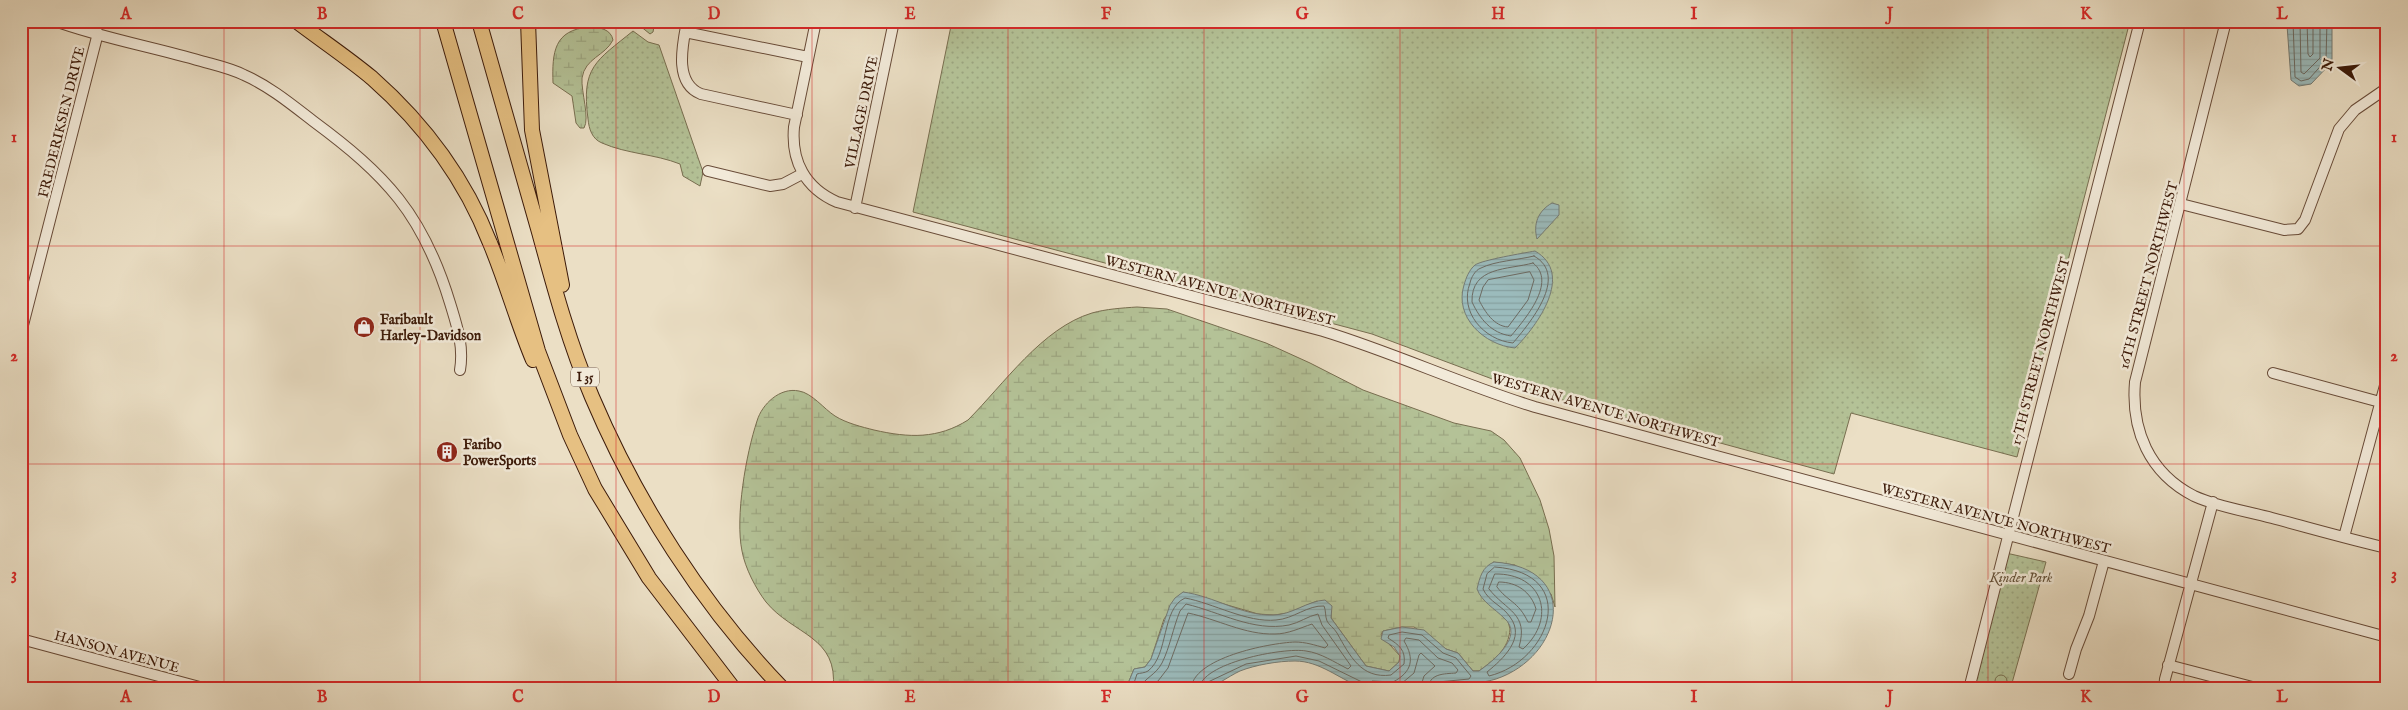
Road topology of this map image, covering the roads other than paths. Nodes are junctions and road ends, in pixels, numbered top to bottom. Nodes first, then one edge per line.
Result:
1 (55, 21) edge
2 (296, 21) edge
3 (443, 21) edge
4 (479, 21) edge
5 (528, 21) edge
6 (688, 21) edge
7 (816, 21) edge
8 (894, 21) edge
9 (2140, 21) edge
10 (2226, 21) edge
11 (685, 32) junction
12 (98, 33) junction
13 (808, 57) junction
14 (2387, 88) edge
15 (797, 115) junction
16 (708, 171) dead end
17 (802, 174) junction
18 (2181, 204) junction
19 (855, 208) junction
20 (21, 333) edge
21 (581, 366) junction
22 (460, 370) dead end
23 (2273, 373) dead end
24 (2387, 378) edge
25 (2380, 402) junction
26 (595, 488) junction
27 (2213, 502) junction
28 (2007, 535) junction
29 (2344, 538) junction
30 (2387, 548) edge
31 (2104, 561) junction
32 (2190, 584) junction
33 (2387, 637) edge
34 (21, 639) edge
35 (2168, 665) junction
36 (2069, 674) dead end
37 (206, 689) edge
38 (734, 689) edge
39 (783, 689) edge
40 (1969, 689) edge
41 (2164, 689) edge
42 (2260, 689) edge

1 - 12 street
2 - 26 highway
3 - 26 highway, I 35
4 - 21 highway, I 35
5 - 21 highway
6 - 11 street
7 - 13 street
8 - 19 street, VILLAGE DRIVE
9 - 28 street, 17TH STREET NORTHWEST
10 - 18 street, 16TH STREET NORTHWEST
11 - 13 street
11 - 15 street
12 - 20 street, FREDERIKSEN DRIVE
12 - 22 street
13 - 15 street
14 - 18 street
15 - 17 street
16 - 17 street
17 - 19 street, WESTERN AVENUE NORTHWEST
18 - 27 street, 16TH STREET NORTHWEST
19 - 28 street, WESTERN AVENUE NORTHWEST
21 - 39 highway, I 35
23 - 25 street
24 - 25 street
25 - 29 street
26 - 38 highway, I 35
27 - 29 street, 16TH STREET NORTHWEST
27 - 32 street
28 - 31 street, WESTERN AVENUE NORTHWEST
28 - 40 street, 17TH STREET NORTHWEST
29 - 30 street, 16TH STREET NORTHWEST
31 - 32 street, WESTERN AVENUE NORTHWEST
31 - 36 street
32 - 33 street, WESTERN AVENUE NORTHWEST
32 - 35 street
34 - 37 street, HANSON AVENUE
35 - 41 street
35 - 42 street

